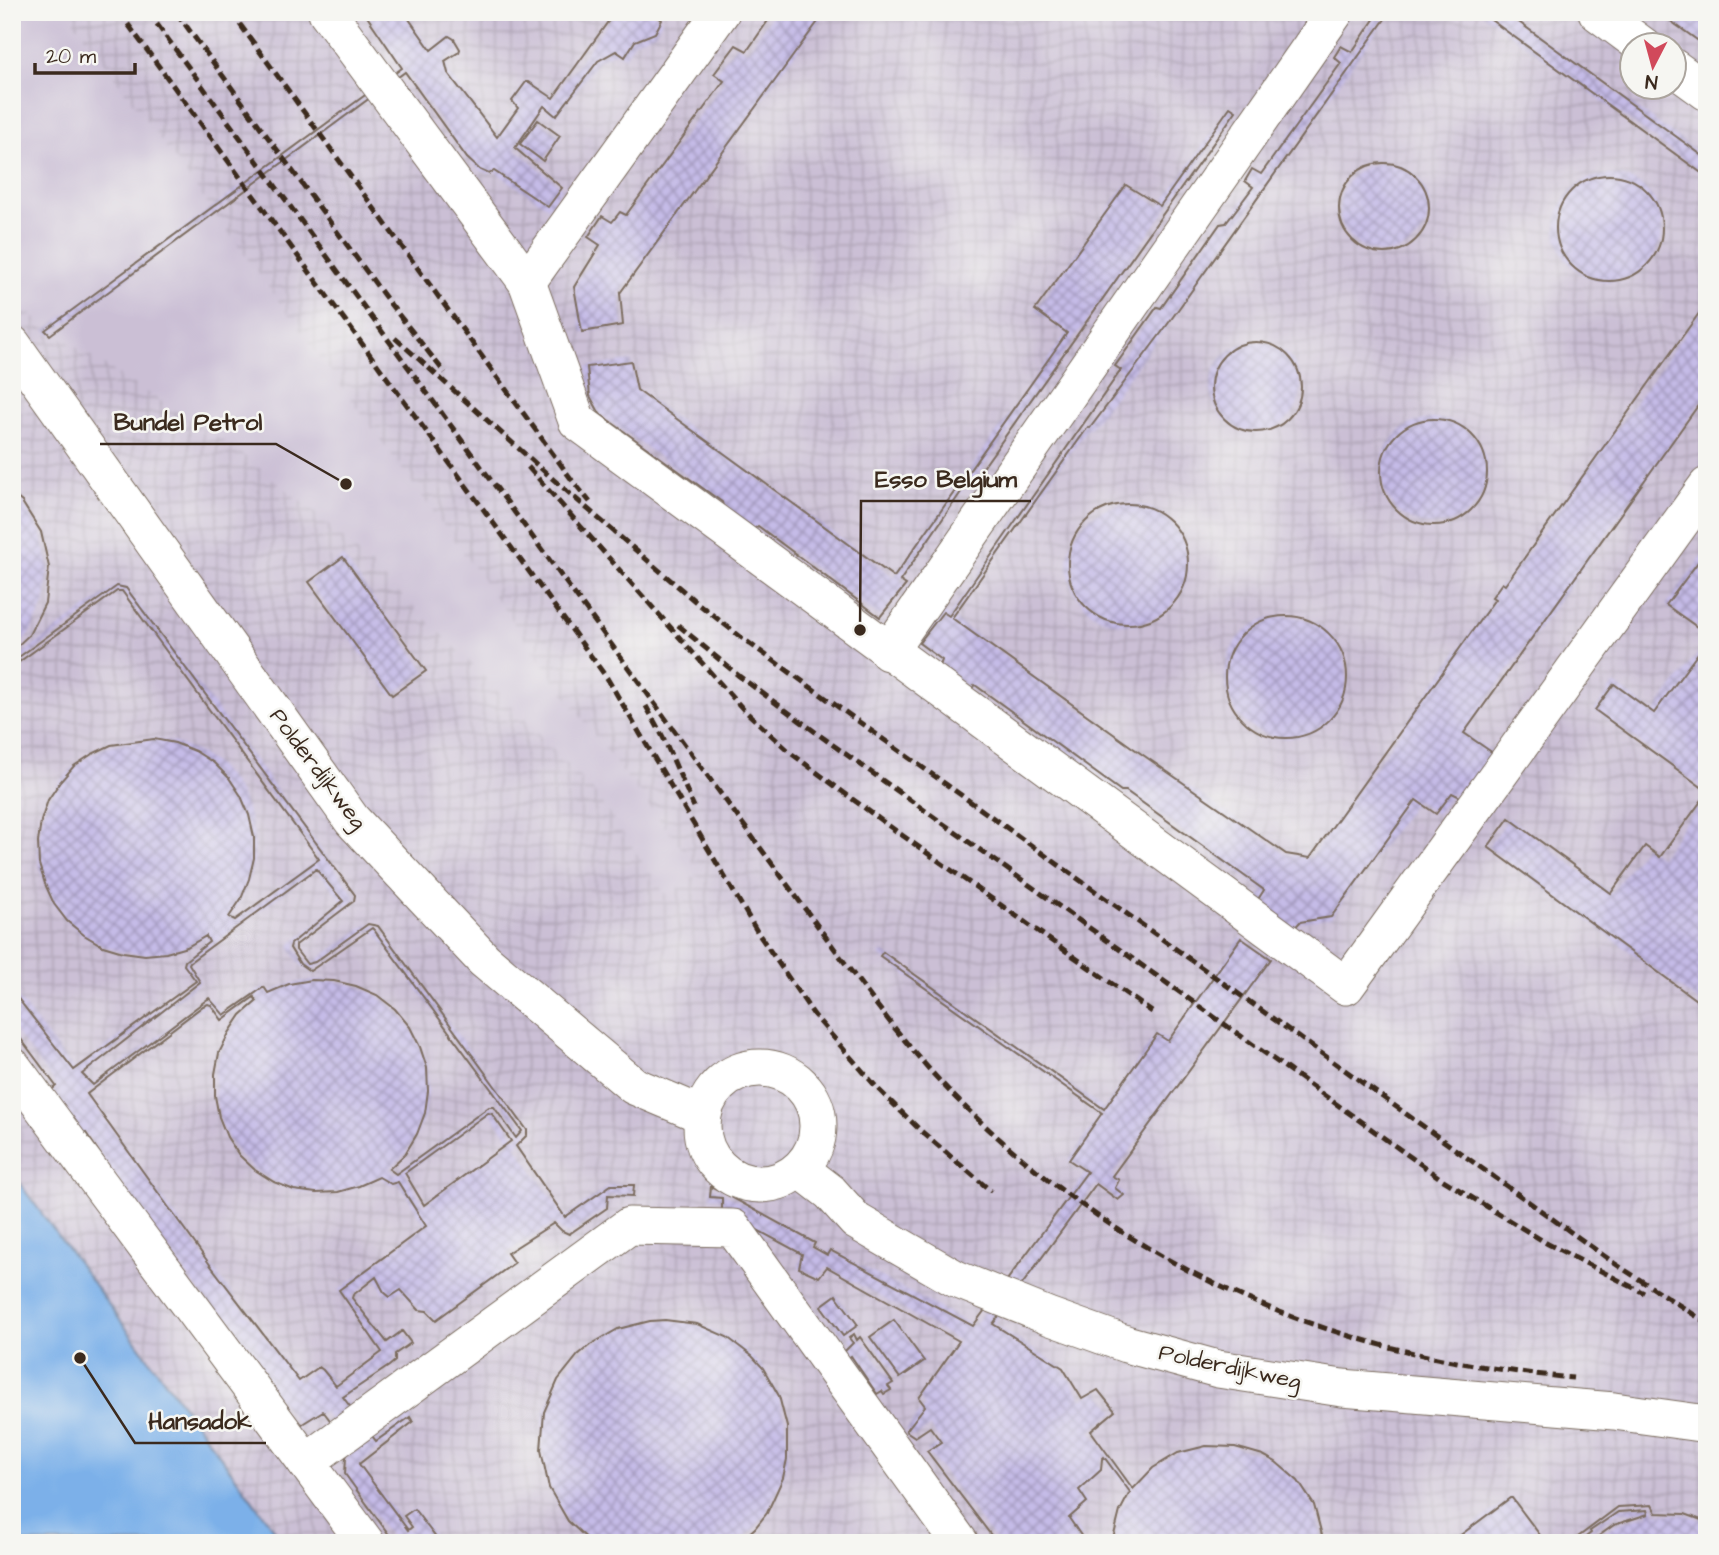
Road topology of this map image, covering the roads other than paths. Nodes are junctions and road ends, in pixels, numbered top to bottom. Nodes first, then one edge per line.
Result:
1 (327, 12) edge
2 (721, 12) edge
3 (1335, 12) edge
4 (1597, 12) edge
5 (1624, 32) edge
6 (1688, 78) edge
7 (1707, 92) edge
8 (527, 282) junction
9 (12, 344) edge
10 (1707, 486) edge
11 (888, 652) junction
12 (12, 1066) edge
13 (703, 1115) junction
14 (800, 1169) junction
15 (1707, 1424) edge
16 (306, 1462) junction
17 (366, 1543) edge
18 (960, 1543) edge

1 - 8 street
2 - 8 street
3 - 11 street
4 - 5 street
6 - 7 street
8 - 11 street
9 - 13 street, Polderdijkweg
10 - 11 street
12 - 16 street
13 - 14 street
13 - 14 street
14 - 15 street, Polderdijkweg
16 - 17 street
16 - 18 street

